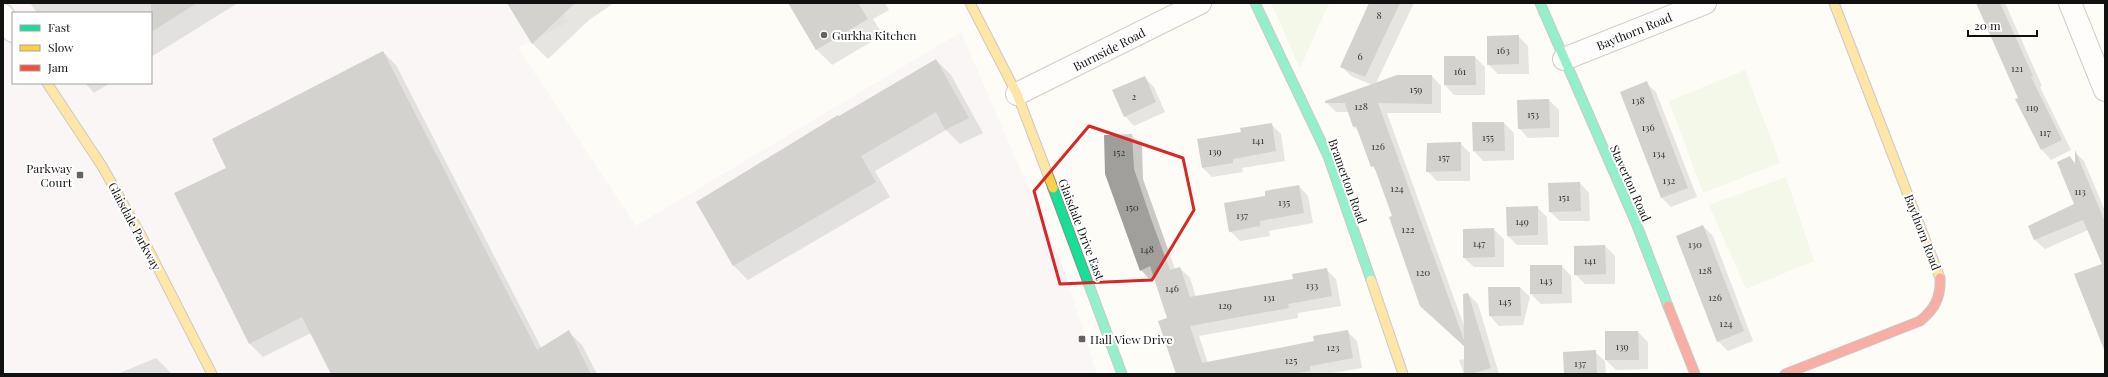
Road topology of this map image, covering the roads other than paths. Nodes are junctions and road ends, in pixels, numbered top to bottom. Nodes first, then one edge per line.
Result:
1 (970, 3) edge
2 (1200, 3) edge
3 (1255, 3) edge
4 (1540, 3) edge
5 (1704, 3) edge
6 (1834, 3) edge
7 (2070, 3) edge
8 (3, 15) edge
9 (12, 29) edge
10 (2098, 53) edge
11 (1564, 59) junction
12 (48, 84) edge
13 (2105, 90) edge
14 (1017, 94) junction
15 (212, 374) edge
16 (1122, 374) edge
17 (1403, 374) edge
18 (1695, 374) edge
19 (1785, 374) edge

1 - 14 street, Glaisdale Drive East
2 - 14 street, Burnside Road
3 - 17 street, Bramerton Road
4 - 11 street, Staverton Road
5 - 11 street, Baythorn Road
6 - 19 street, Baythorn Road
7 - 10 street
8 - 9 street
10 - 13 street
11 - 18 street, Staverton Road
12 - 15 street, Glaisdale Parkway
14 - 16 street, Glaisdale Drive East

